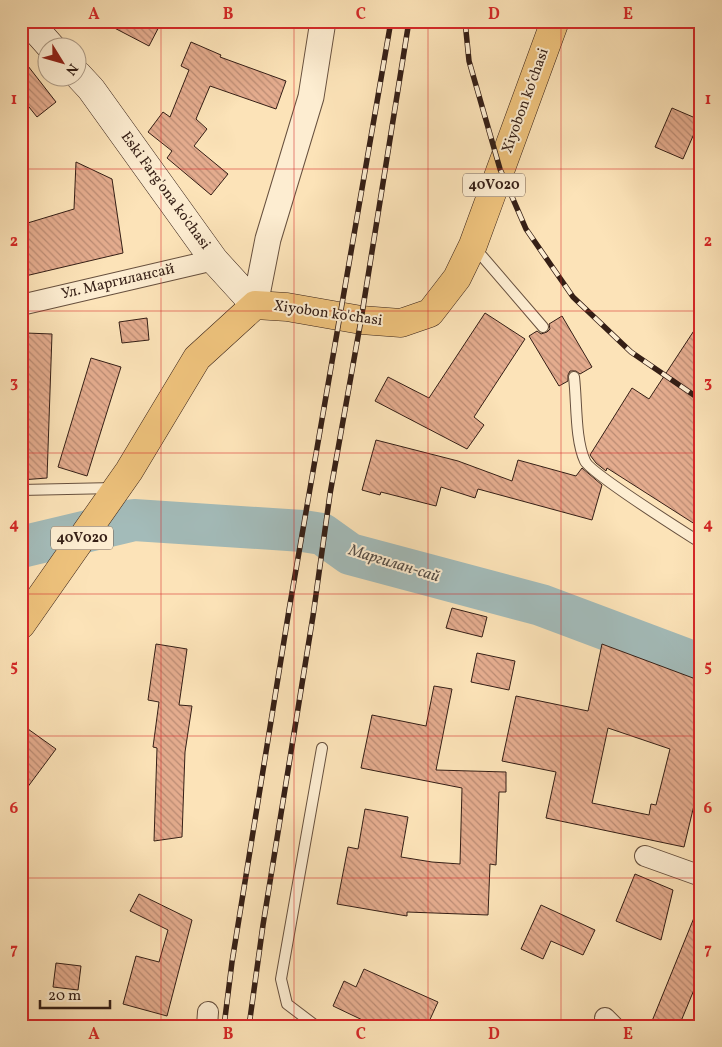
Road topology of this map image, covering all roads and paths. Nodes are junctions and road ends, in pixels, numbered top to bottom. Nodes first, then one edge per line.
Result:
1 (28, 21) edge
2 (323, 21) edge
3 (555, 21) edge
4 (43, 38) edge
5 (88, 86) edge
6 (472, 245) junction
7 (214, 260) junction
8 (21, 305) edge
9 (255, 305) junction
10 (401, 323) joint
11 (543, 327) dead end
12 (574, 377) dead end
13 (123, 480) junction
14 (21, 490) edge
15 (701, 543) edge
16 (28, 615) edge
17 (322, 748) dead end
18 (645, 856) dead end
19 (701, 876) edge
20 (316, 1026) edge

1 - 4 main road
2 - 9 street
3 - 6 main road, Xiyobon koʻchasi / 40V020
5 - 7 main road, Eski Farg'ona ko'chasi
6 - 10 main road, Xiyobon koʻchasi / 40V020
6 - 11 lane
7 - 8 street, Ул. Маргилансай
7 - 9 main road, Eski Farg'ona ko'chasi
9 - 10 main road, Xiyobon ko'chasi / 40V020
9 - 13 main road, 40V020
12 - 15 lane
13 - 14 lane
13 - 16 main road, 40V020
17 - 20 lane
18 - 19 street

